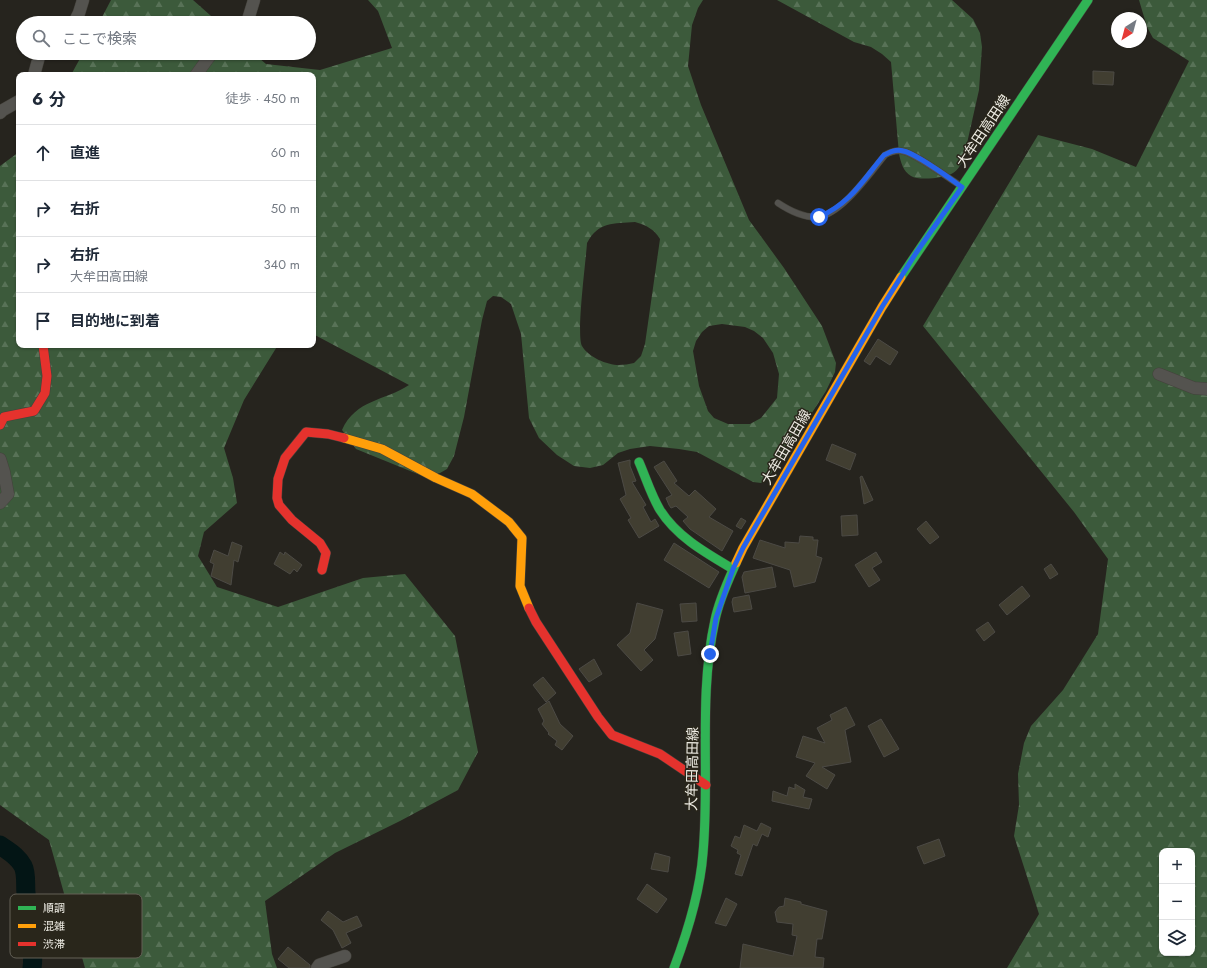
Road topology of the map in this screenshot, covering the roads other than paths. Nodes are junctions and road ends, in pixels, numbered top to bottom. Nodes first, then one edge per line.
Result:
1 (83, 0) edge
2 (254, 0) edge
3 (1088, 0) edge
4 (78, 16) edge
5 (249, 16) edge
6 (37, 60) edge
7 (207, 60) edge
8 (35, 72) edge
9 (198, 72) edge
10 (16, 103) edge
11 (0, 113) edge
12 (962, 187) junction
13 (778, 203) dead end
14 (44, 348) edge
15 (1159, 374) dead end
16 (1207, 389) edge
17 (0, 425) edge
18 (0, 459) edge
19 (639, 462) dead end
20 (0, 503) edge
21 (733, 569) junction
22 (322, 570) dead end
23 (706, 785) junction
24 (345, 956) dead end
25 (317, 968) edge
26 (674, 968) edge

1 - 4 street
2 - 5 street
3 - 12 main road, 大牟田高田線
6 - 8 street
7 - 9 street
10 - 11 street
12 - 13 lane
12 - 21 main road, 大牟田高田線
14 - 17 main road
15 - 16 street
18 - 20 street
19 - 21 main road
21 - 23 main road, 大牟田高田線
22 - 23 main road
23 - 26 main road, 大牟田高田線
24 - 25 street

